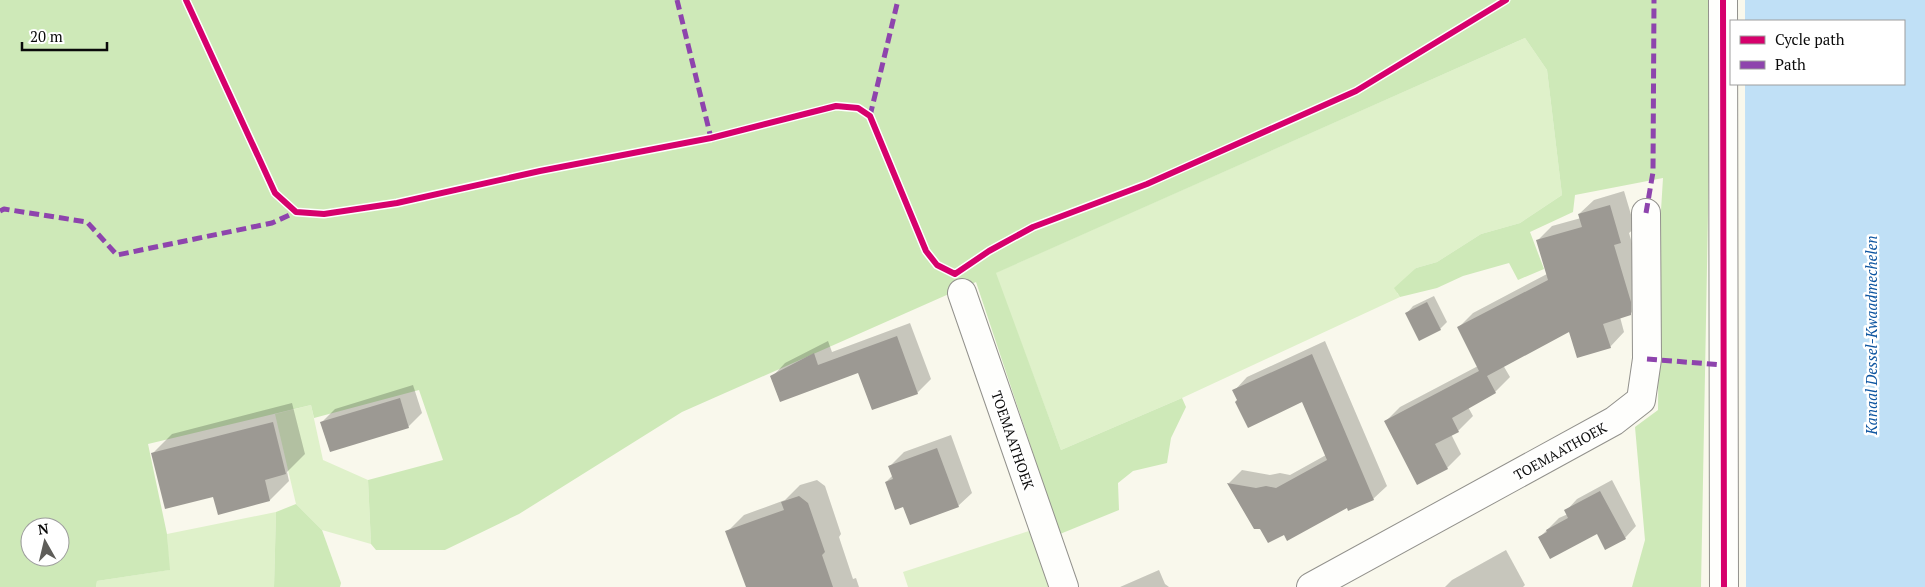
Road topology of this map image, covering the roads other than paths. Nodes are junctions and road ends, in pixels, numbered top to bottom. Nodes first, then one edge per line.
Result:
1 (1723, 0) edge
2 (1646, 213) dead end
3 (962, 293) dead end
4 (1064, 587) edge
5 (1311, 587) edge
6 (1724, 587) edge

1 - 6 street
2 - 5 street, TOEMAATHOEK
3 - 4 street, TOEMAATHOEK

